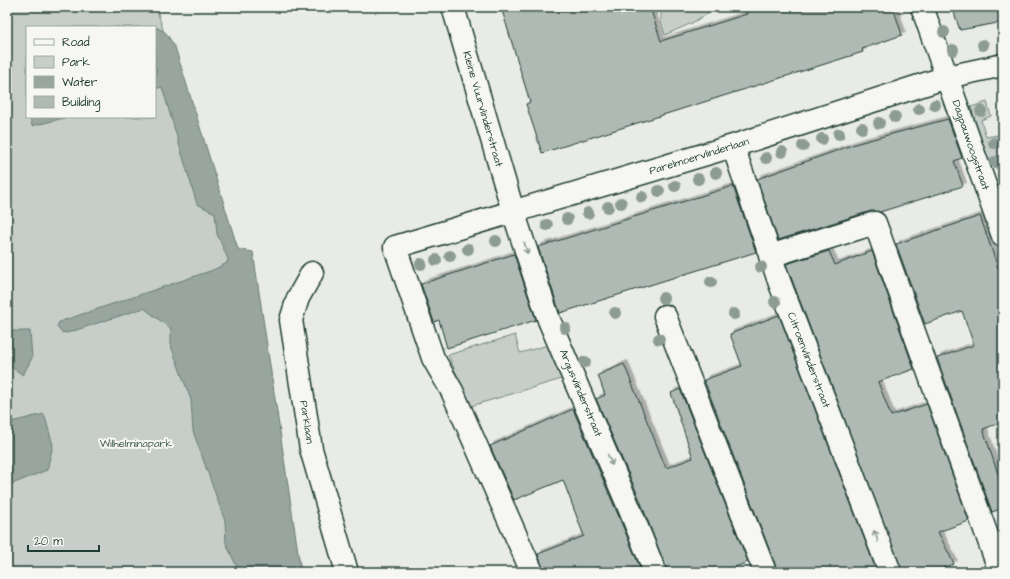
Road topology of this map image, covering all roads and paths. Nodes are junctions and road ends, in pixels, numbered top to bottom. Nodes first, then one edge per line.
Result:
1 (453, 7) edge
2 (922, 7) edge
3 (1003, 65) edge
4 (947, 77) junction
5 (733, 146) junction
6 (513, 211) junction
7 (1003, 236) edge
8 (770, 256) junction
9 (312, 273) dead end
10 (665, 316) dead end
11 (998, 566) dead end
12 (347, 572) edge
13 (532, 572) edge
14 (655, 572) edge
15 (765, 572) edge
16 (890, 572) edge

1 - 6 street, Kleine Vuurvlinderstraat
2 - 4 street, Dagpauwoogstraat
3 - 4 street, Parelmoervlinderlaan
4 - 5 street, Parelmoervlinderlaan
4 - 7 street, Dagpauwoogstraat
5 - 6 street, Parelmoervlinderlaan
5 - 8 street, Citroenvlinderstraat
6 - 13 street, Parelmoervlinderlaan
6 -> 14 street, Argusvlinderstraat
8 - 11 street
16 -> 8 street, Citroenvlinderstraat
9 - 12 street, Parklaan
10 - 15 street

